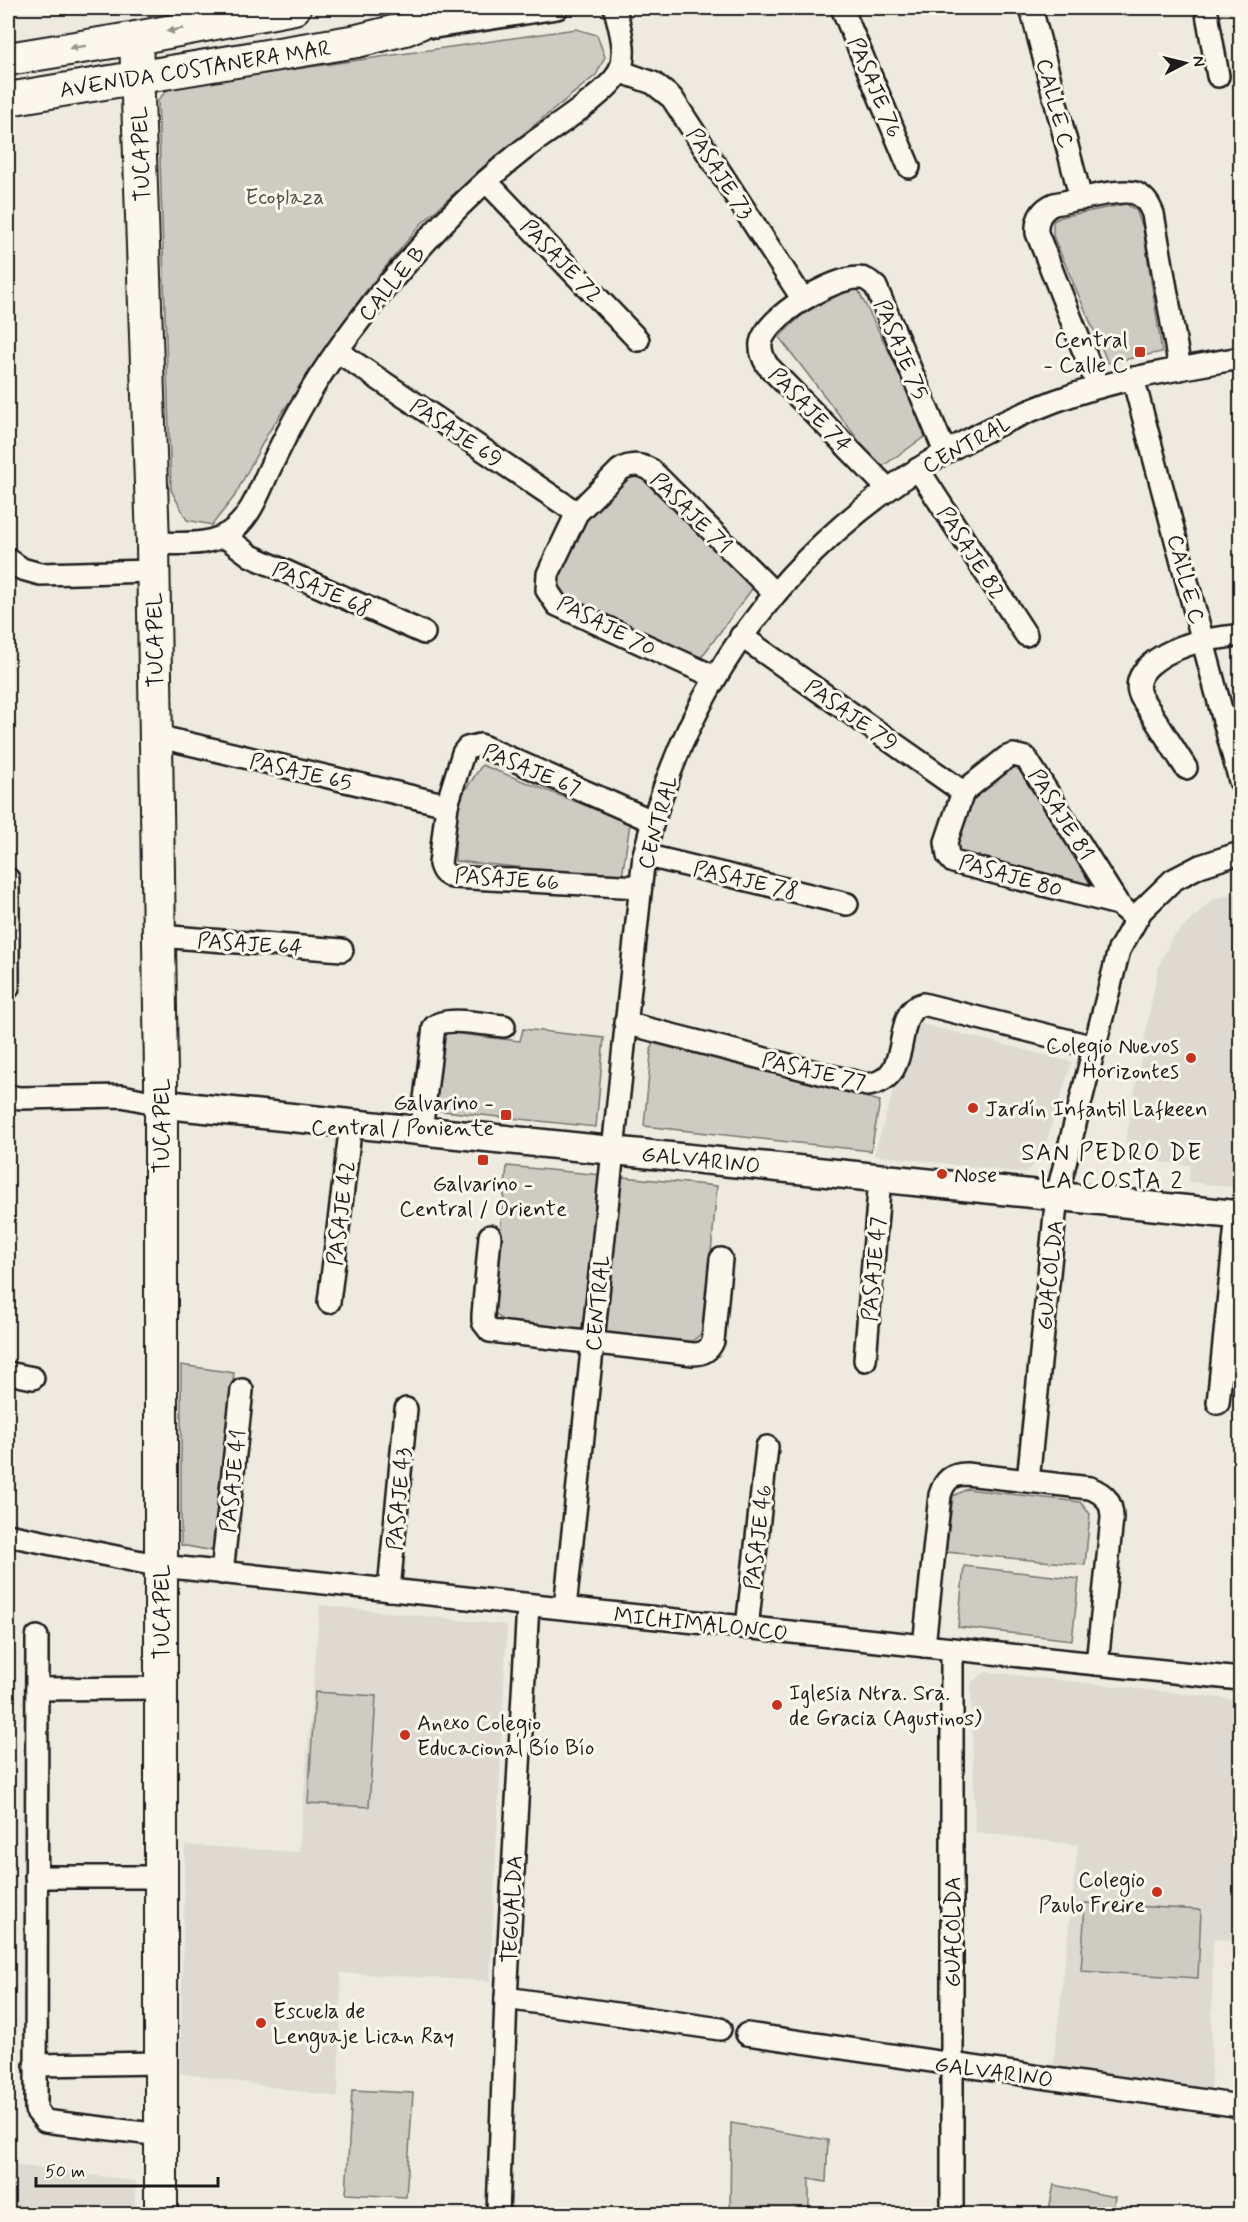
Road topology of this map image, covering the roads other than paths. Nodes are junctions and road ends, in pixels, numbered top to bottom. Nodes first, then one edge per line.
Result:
1 (294, 8) edge
2 (456, 8) edge
3 (557, 8) edge
4 (615, 8) edge
5 (842, 8) edge
6 (1031, 8) edge
7 (1206, 8) edge
8 (381, 35) junction
9 (136, 38) junction
10 (8, 59) edge
11 (619, 71) junction
12 (1218, 76) dead end
13 (137, 77) junction
14 (8, 99) edge
15 (909, 167) dead end
16 (486, 181) junction
17 (1082, 199) junction
18 (802, 298) junction
19 (638, 340) dead end
20 (337, 351) junction
21 (1240, 358) edge
22 (1180, 369) junction
23 (1133, 378) junction
24 (1098, 387) junction
25 (945, 452) junction
26 (918, 469) junction
27 (888, 489) junction
28 (577, 513) junction
29 (224, 536) junction
30 (153, 557) junction
31 (8, 559) edge
32 (775, 594) junction
33 (424, 633) dead end
34 (1026, 634) dead end
35 (1240, 635) edge
36 (741, 636) junction
37 (1203, 641) junction
38 (715, 677) junction
39 (156, 736) junction
40 (1186, 768) dead end
41 (1240, 781) edge
42 (963, 792) junction
43 (447, 805) junction
44 (652, 821) junction
45 (1240, 853) edge
46 (644, 855) junction
47 (8, 879) edge
48 (640, 887) junction
49 (847, 904) dead end
50 (1118, 904) junction
51 (1135, 920) junction
52 (159, 936) junction
53 (342, 950) dead end
54 (8, 988) edge
55 (625, 1023) junction
56 (504, 1026) dead end
57 (1094, 1047) junction
58 (8, 1096) edge
59 (161, 1104) junction
60 (351, 1124) junction
61 (421, 1131) junction
62 (612, 1150) junction
63 (880, 1178) junction
64 (1057, 1196) junction
65 (1239, 1215) edge
66 (490, 1236) dead end
67 (721, 1260) dead end
68 (329, 1302) dead end
69 (593, 1344) junction
70 (865, 1360) dead end
71 (8, 1373) edge
72 (33, 1378) dead end
73 (242, 1390) dead end
74 (1218, 1403) dead end
75 (406, 1409) dead end
76 (767, 1447) dead end
77 (1028, 1481) junction
78 (8, 1535) edge
79 (161, 1566) junction
80 (222, 1573) junction
81 (389, 1590) junction
82 (528, 1605) junction
83 (565, 1608) junction
84 (747, 1628) junction
85 (37, 1637) dead end
86 (924, 1646) junction
87 (952, 1649) junction
88 (1097, 1664) junction
89 (1240, 1680) edge
90 (161, 1688) junction
91 (37, 1689) junction
92 (161, 1876) junction
93 (36, 1877) junction
94 (506, 1998) junction
95 (720, 2029) dead end
96 (747, 2034) dead end
97 (161, 2063) junction
98 (35, 2065) junction
99 (953, 2065) junction
100 (1240, 2106) edge
101 (161, 2134) junction
102 (161, 2214) edge
103 (498, 2214) edge
104 (952, 2214) edge

1 -> 9 main road, AVENIDA COSTANERA MAR
2 - 8 main road, AVENIDA COSTANERA MAR
3 - 8 street, AVENIDA COSTANERA MAR
4 - 11 street
5 - 15 street, PASAJE 76
6 - 17 street, CALLE C
7 - 12 street
8 - 13 main road, AVENIDA COSTANERA MAR
9 -> 10 main road, AVENIDA COSTANERA MAR
9 - 13 main road, TUCAPEL
11 - 16 street, CALLE B
11 - 18 street, PASAJE 73
13 - 14 main road, AVENIDA COSTANERA MAR
13 - 30 main road, TUCAPEL
16 - 19 street, PASAJE 72
16 - 20 street, CALLE B
17 - 22 street
17 - 24 street
18 - 25 street, PASAJE 75
18 - 27 street, PASAJE 74
20 - 28 street, PASAJE 69
20 - 29 street, CALLE B
21 - 22 street, CENTRAL
22 - 23 street, CENTRAL
23 - 24 street, CENTRAL
23 - 37 street, CALLE C
24 - 25 street, CENTRAL
25 - 26 street, CENTRAL
26 - 27 street, CENTRAL
26 - 34 street, PASAJE 82
27 - 32 street, CENTRAL
28 - 32 street, PASAJE 71
28 - 38 street, PASAJE 70
29 - 30 street
29 - 33 street, PASAJE 68
30 - 31 street
30 - 39 main road, TUCAPEL
32 - 36 street, CENTRAL
35 - 37 street
36 - 38 street, CENTRAL
36 - 42 street, PASAJE 79
37 - 40 street
37 - 41 street, CALLE C
38 - 44 street, CENTRAL
39 - 43 street, PASAJE 65
39 - 52 main road, TUCAPEL
42 - 50 street, PASAJE 80
42 - 50 street, PASAJE 81
43 - 44 street, PASAJE 67
43 - 48 street, PASAJE 66
44 - 46 street, CENTRAL
45 - 51 street, GUACOLDA
46 - 48 street, CENTRAL
46 - 49 street, PASAJE 78
47 - 54 street
48 - 55 street, CENTRAL
50 - 51 street, PASAJE 80
51 - 57 street, GUACOLDA
52 - 53 street, PASAJE 64
52 - 59 main road, TUCAPEL
55 - 57 street, PASAJE 77
55 - 62 street, CENTRAL
56 - 61 street
57 - 64 street, GUACOLDA
58 - 59 street
59 - 60 street, GALVARINO
59 - 79 main road, TUCAPEL
60 - 61 street, GALVARINO
60 - 68 street, PASAJE 42
61 - 62 street, GALVARINO
62 - 63 street, GALVARINO
62 - 69 street, CENTRAL
63 - 64 street, GALVARINO
63 - 70 street, PASAJE 47
64 - 65 street, GALVARINO
64 - 77 street, GUACOLDA
65 - 74 street
66 - 69 street
67 - 69 street
69 - 83 street, CENTRAL
71 - 72 street
73 - 80 street, PASAJE 41
75 - 81 street, PASAJE 43
76 - 84 street, PASAJE 46
77 - 86 street
77 - 88 street
78 - 79 street
79 - 80 street, MICHIMALONCO
79 - 90 main road, TUCAPEL
80 - 81 street, MICHIMALONCO
81 - 82 street, MICHIMALONCO
82 - 83 street, MICHIMALONCO
82 - 94 street, TEGUALDA
83 - 84 street, MICHIMALONCO
84 - 86 street, MICHIMALONCO
85 - 91 street
86 - 87 street, MICHIMALONCO
87 - 88 street, MICHIMALONCO
87 - 99 street, GUACOLDA
88 - 89 street, MICHIMALONCO
90 - 91 street
90 - 92 main road, TUCAPEL
91 - 93 street
92 - 93 street
92 - 97 main road, TUCAPEL
93 - 98 street
94 - 95 street
94 - 103 street, TEGUALDA
96 - 99 street, GALVARINO
97 - 98 street
97 - 101 main road, TUCAPEL
98 - 101 street
99 - 100 street, GALVARINO
99 - 104 street, GUACOLDA
101 - 102 main road, TUCAPEL

